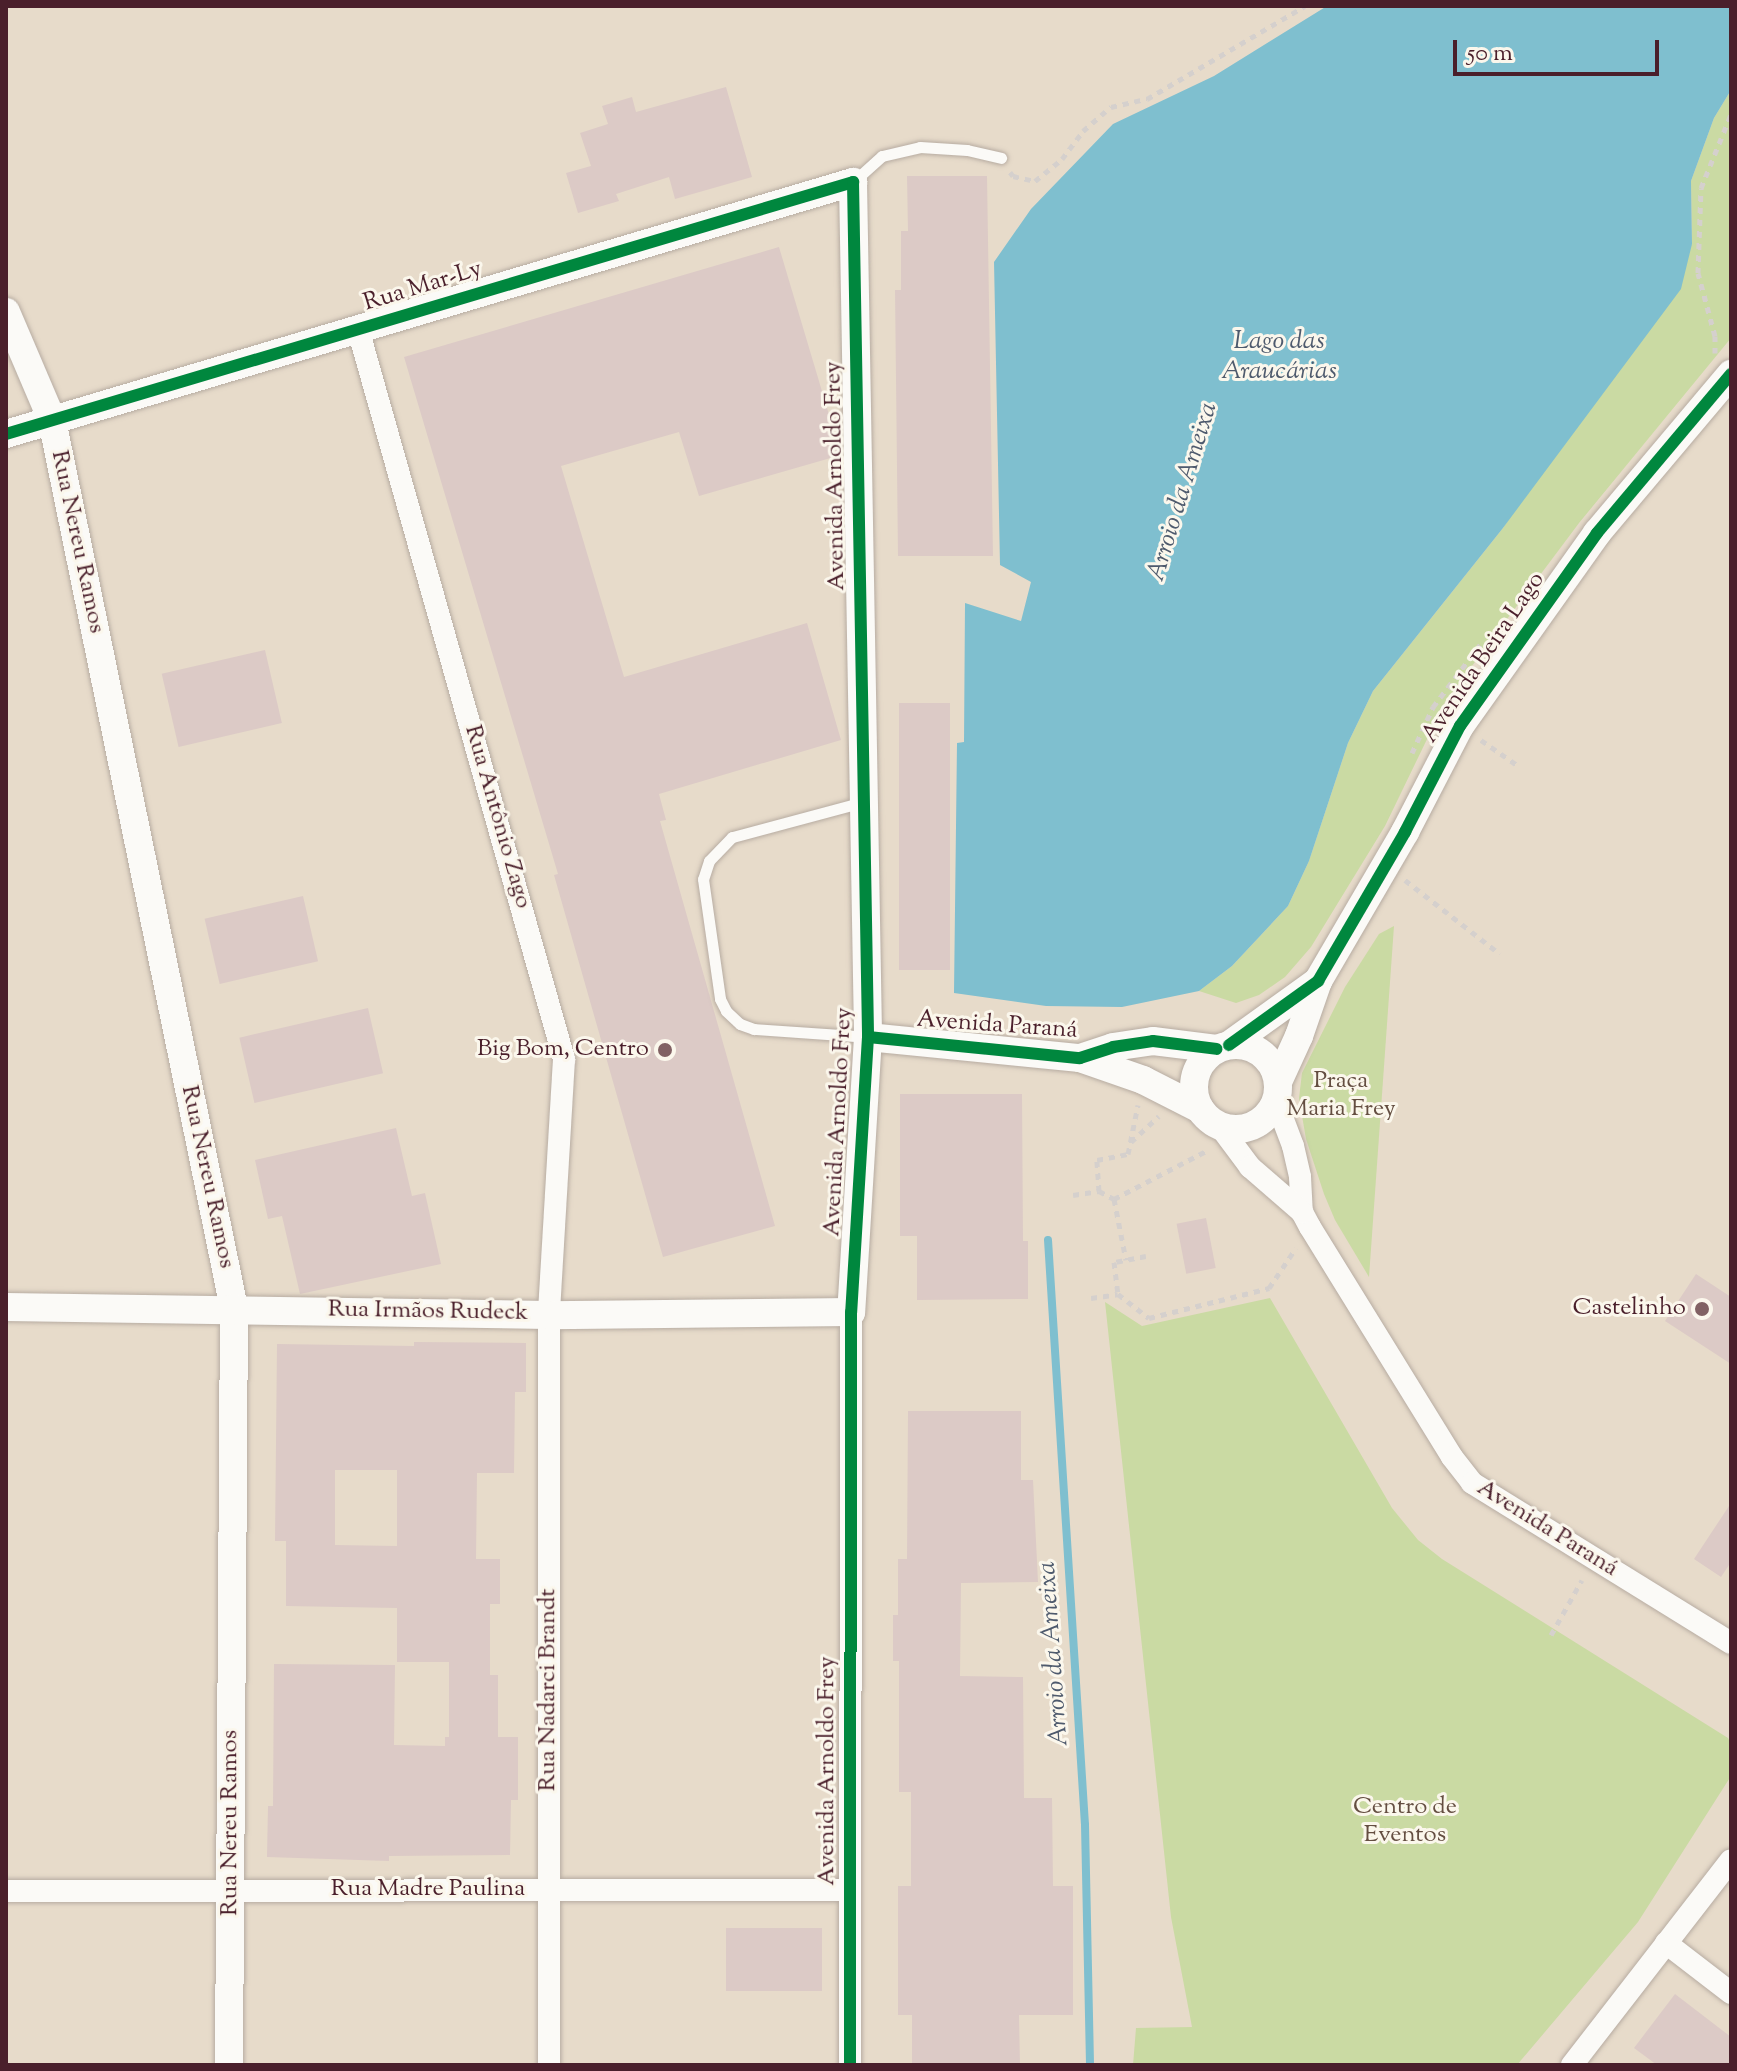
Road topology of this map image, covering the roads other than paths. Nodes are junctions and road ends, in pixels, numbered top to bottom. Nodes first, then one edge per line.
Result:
1 (1001, 158) road end
2 (853, 182) junction
3 (6, 312) edge
4 (358, 329) junction
5 (1723, 364) edge
6 (52, 420) junction
7 (6, 434) edge
8 (864, 802) junction
9 (1318, 981) junction
10 (868, 1037) junction
11 (1223, 1047) junction
12 (1080, 1058) junction
13 (1277, 1092) junction
14 (1206, 1118) junction
15 (1306, 1219) junction
16 (6, 1307) edge
17 (234, 1308) junction
18 (851, 1312) junction
19 (549, 1315) junction
20 (1731, 1643) edge
21 (1731, 1860) edge
22 (548, 1890) junction
23 (850, 1890) junction
24 (6, 1891) edge
25 (230, 1891) junction
26 (1666, 1943) junction
27 (1731, 1993) edge
28 (229, 2065) edge
29 (549, 2065) edge
30 (850, 2065) edge
31 (1572, 2065) edge

1 - 2 lane
2 - 4 street, Rua Mar-Ly
2 - 8 street, Avenida Arnoldo Frey
3 - 6 street, Rua Nereu Ramos
4 - 6 street, Rua Mar-Ly
4 - 19 street, Rua Antônio Zago
5 - 9 street, Avenida Beira Lago
6 - 7 street, Rua Mar-Ly
6 - 17 street, Rua Nereu Ramos
8 - 10 street, Avenida Arnoldo Frey
8 - 10 lane
9 - 11 street, Avenida Beira Lago
9 - 13 street, Avenida Beira Lago
10 - 12 street, Avenida Paraná
10 - 18 street, Avenida Arnoldo Frey
11 - 12 street, Avenida Paraná
11 - 13 street, Avenida Paraná
11 - 14 street
12 - 14 street, Avenida Paraná
13 - 14 street
13 - 15 street, Avenida Paraná
14 - 15 street, Avenida Paraná
15 - 20 street, Avenida Paraná
16 - 17 street, Rua Irmãos Rudeck
17 - 19 street, Rua Irmãos Rudeck
17 - 25 street, Rua Nereu Ramos
18 - 19 street, Rua Irmãos Rudeck
18 - 23 street, Avenida Arnoldo Frey
19 - 22 street, Rua Nadarci Brandt
21 - 26 street
22 - 23 street, Rua Madre Paulina
22 - 25 street, Rua Madre Paulina
22 - 29 street, Rua Nadarci Brandt
23 - 30 street, Avenida Arnoldo Frey
24 - 25 street, Rua Madre Paulina
25 - 28 street, Rua Nereu Ramos
26 - 27 street
26 - 31 street

